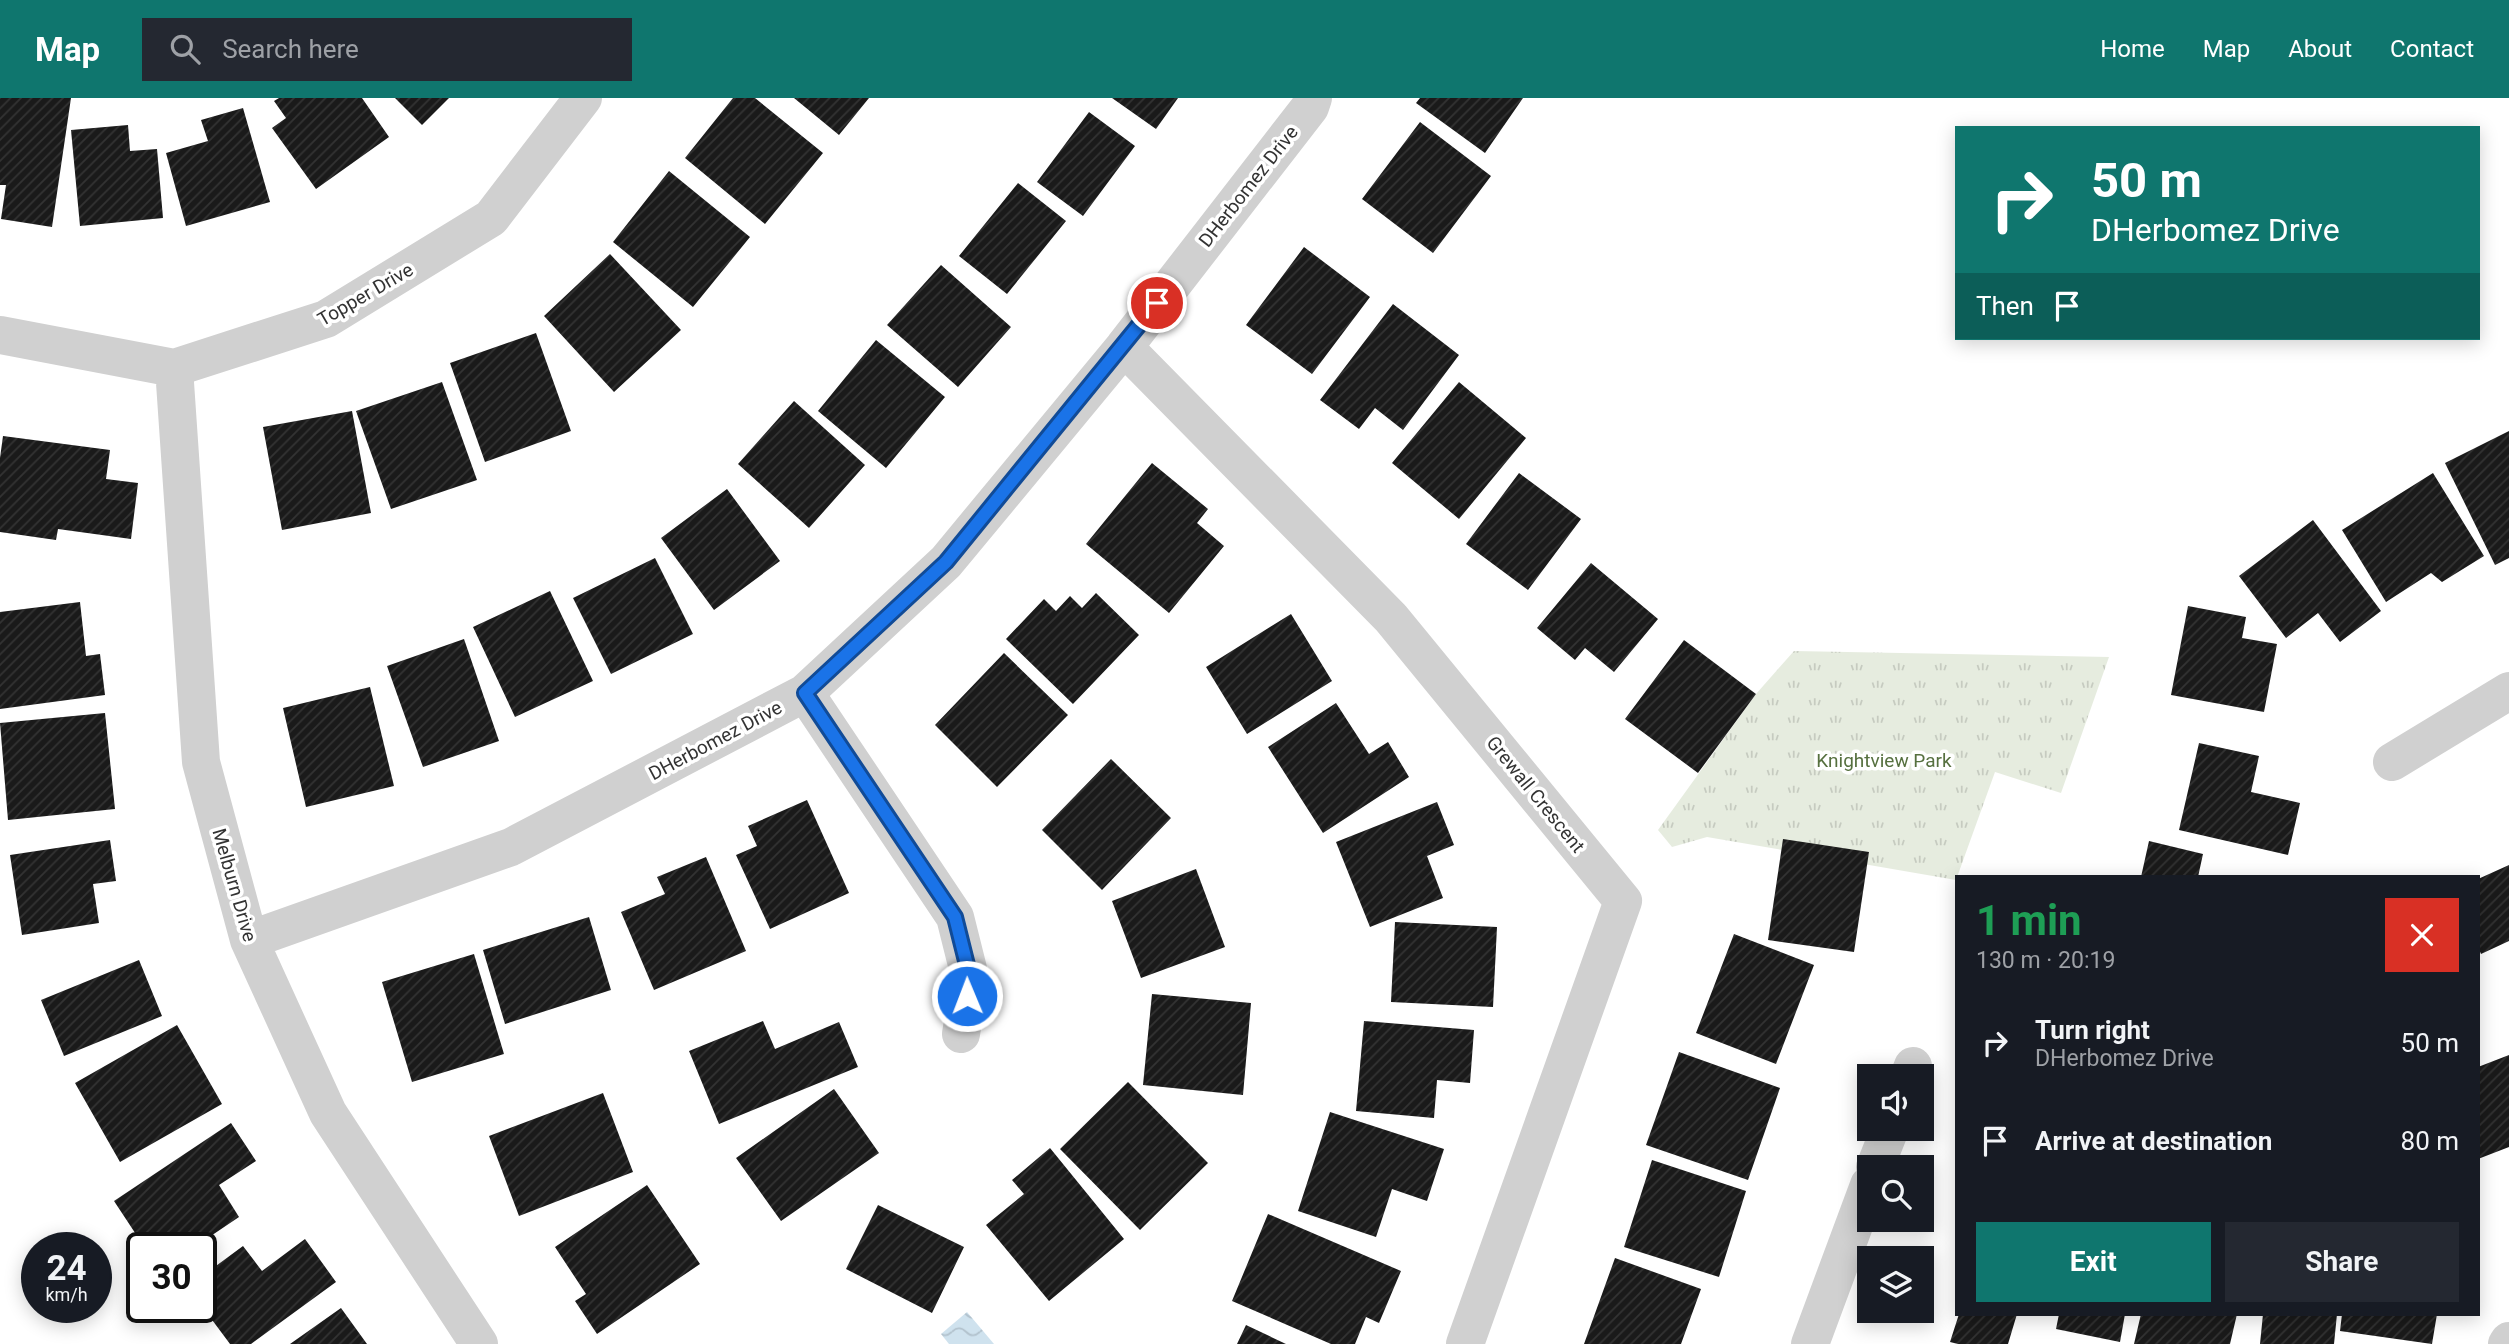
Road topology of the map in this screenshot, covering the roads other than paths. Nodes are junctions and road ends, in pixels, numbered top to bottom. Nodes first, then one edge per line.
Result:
1 (583, 98) edge
2 (1313, 98) edge
3 (0, 335) edge
4 (1124, 347) junction
5 (174, 368) junction
6 (2509, 691) edge
7 (805, 693) junction
8 (2392, 762) dead end
9 (249, 940) junction
10 (961, 1034) dead end
11 (1857, 1217) edge
12 (479, 1344) edge
13 (1465, 1344) edge
14 (1810, 1344) edge

1 - 5 street, Topper Drive
2 - 4 street, DHerbomez Drive
3 - 5 street, Topper Drive
4 - 7 street, DHerbomez Drive
4 - 13 street, Grewall Crescent
5 - 9 street, Melburn Drive
6 - 8 street
7 - 9 street, DHerbomez Drive
7 - 10 street
9 - 12 street, Melburn Drive
11 - 14 street

